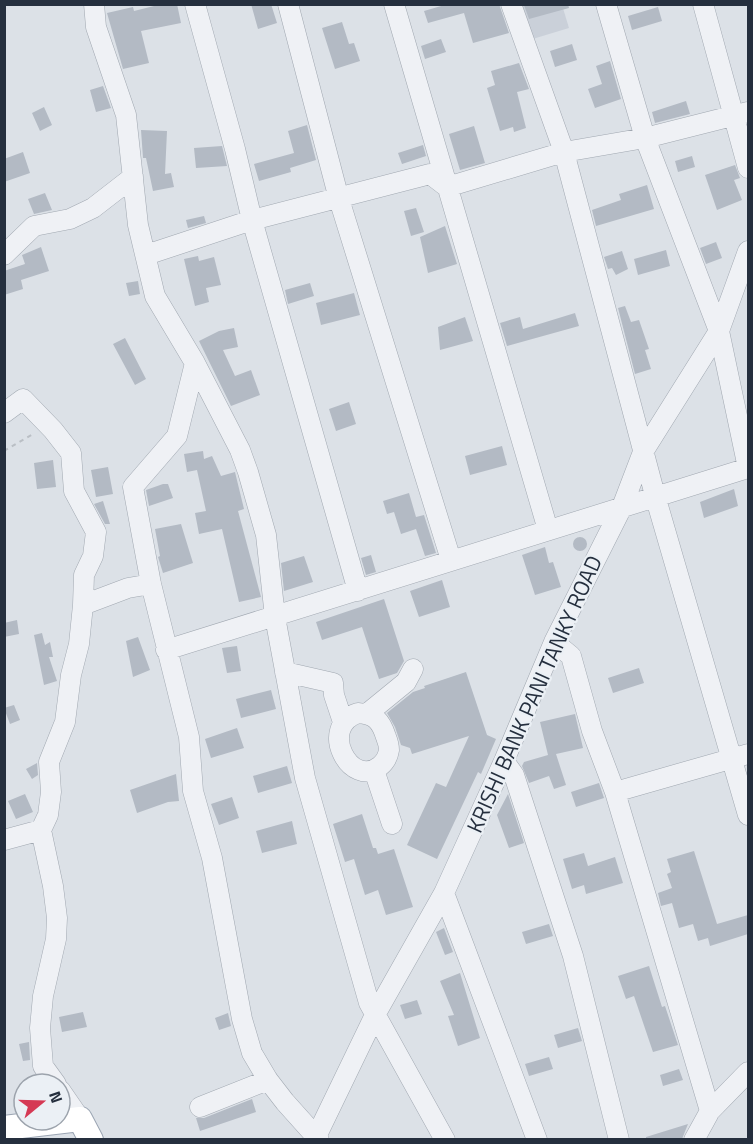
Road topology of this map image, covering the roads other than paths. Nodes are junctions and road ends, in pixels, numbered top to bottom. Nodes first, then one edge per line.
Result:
1 (93, 4) edge
2 (195, 4) edge
3 (288, 4) edge
4 (394, 4) edge
5 (511, 4) edge
6 (606, 4) edge
7 (703, 4) edge
8 (741, 114) edge
9 (645, 138) junction
10 (564, 152) junction
11 (748, 168) edge
12 (134, 177) junction
13 (447, 187) junction
14 (339, 199) junction
15 (252, 220) junction
16 (748, 251) edge
17 (4, 255) edge
18 (146, 255) junction
19 (719, 331) junction
20 (195, 363) junction
21 (4, 413) edge
22 (643, 452) junction
23 (748, 468) edge
24 (656, 499) junction
25 (622, 507) junction
26 (548, 530) junction
27 (451, 560) junction
28 (151, 584) junction
29 (358, 591) junction
30 (83, 605) junction
31 (274, 617) junction
32 (554, 642) junction
33 (166, 650) junction
34 (413, 669) dead end
35 (285, 672) junction
36 (368, 713) junction
37 (343, 722) junction
38 (740, 756) edge
39 (504, 761) junction
40 (374, 770) junction
41 (615, 792) junction
42 (748, 815) edge
43 (392, 824) dead end
44 (41, 830) junction
45 (4, 840) edge
46 (444, 893) junction
47 (375, 1015) junction
48 (47, 1072) edge
49 (748, 1072) edge
50 (268, 1080) junction
51 (200, 1107) dead end
52 (72, 1109) edge
53 (710, 1111) junction
54 (4, 1128) edge
55 (85, 1129) edge
56 (318, 1138) edge
57 (445, 1140) edge
58 (537, 1140) edge
59 (619, 1140) edge
60 (694, 1140) edge

1 - 12 street
2 - 15 street
3 - 14 street
4 - 13 street
5 - 10 street
6 - 9 street
7 - 8 street
8 - 9 street
8 - 11 street
9 - 10 street
9 - 19 street
10 - 13 street
10 - 22 street
12 - 17 street
12 - 18 street
13 - 14 street
13 - 26 street
14 - 15 street
14 - 27 street
15 - 18 street
15 - 29 street
16 - 19 street, KRISHI BANK PANI TANKY ROAD
18 - 20 street
19 - 22 street, KRISHI BANK PANI TANKY ROAD
19 - 23 street
20 - 28 street
20 - 31 street
21 - 30 street
22 - 24 street
22 - 25 street, KRISHI BANK PANI TANKY ROAD
23 - 24 street
24 - 25 street
24 - 38 street
25 - 26 street
25 - 32 street, KRISHI BANK PANI TANKY ROAD
26 - 27 street
27 - 29 street
28 - 30 street
28 - 33 street
29 - 31 street
30 - 44 street
31 - 33 street
31 - 35 street
32 - 39 street, KRISHI BANK PANI TANKY ROAD
32 - 41 street
33 - 50 street
34 - 36 street
35 - 37 street
35 - 47 street
36 - 37 street
36 - 40 street
37 - 40 street
38 - 41 street
38 - 42 street
39 - 46 street, KRISHI BANK PANI TANKY ROAD
39 - 59 street
40 - 43 street
41 - 53 street
44 - 45 street
44 - 48 street
46 - 47 street, KRISHI BANK PANI TANKY ROAD
46 - 58 street
47 - 56 street, KRISHI BANK PANI TANKY ROAD
47 - 57 street
49 - 53 street
50 - 51 street
50 - 56 street
52 - 55 street
53 - 60 street
54 - 55 main road

